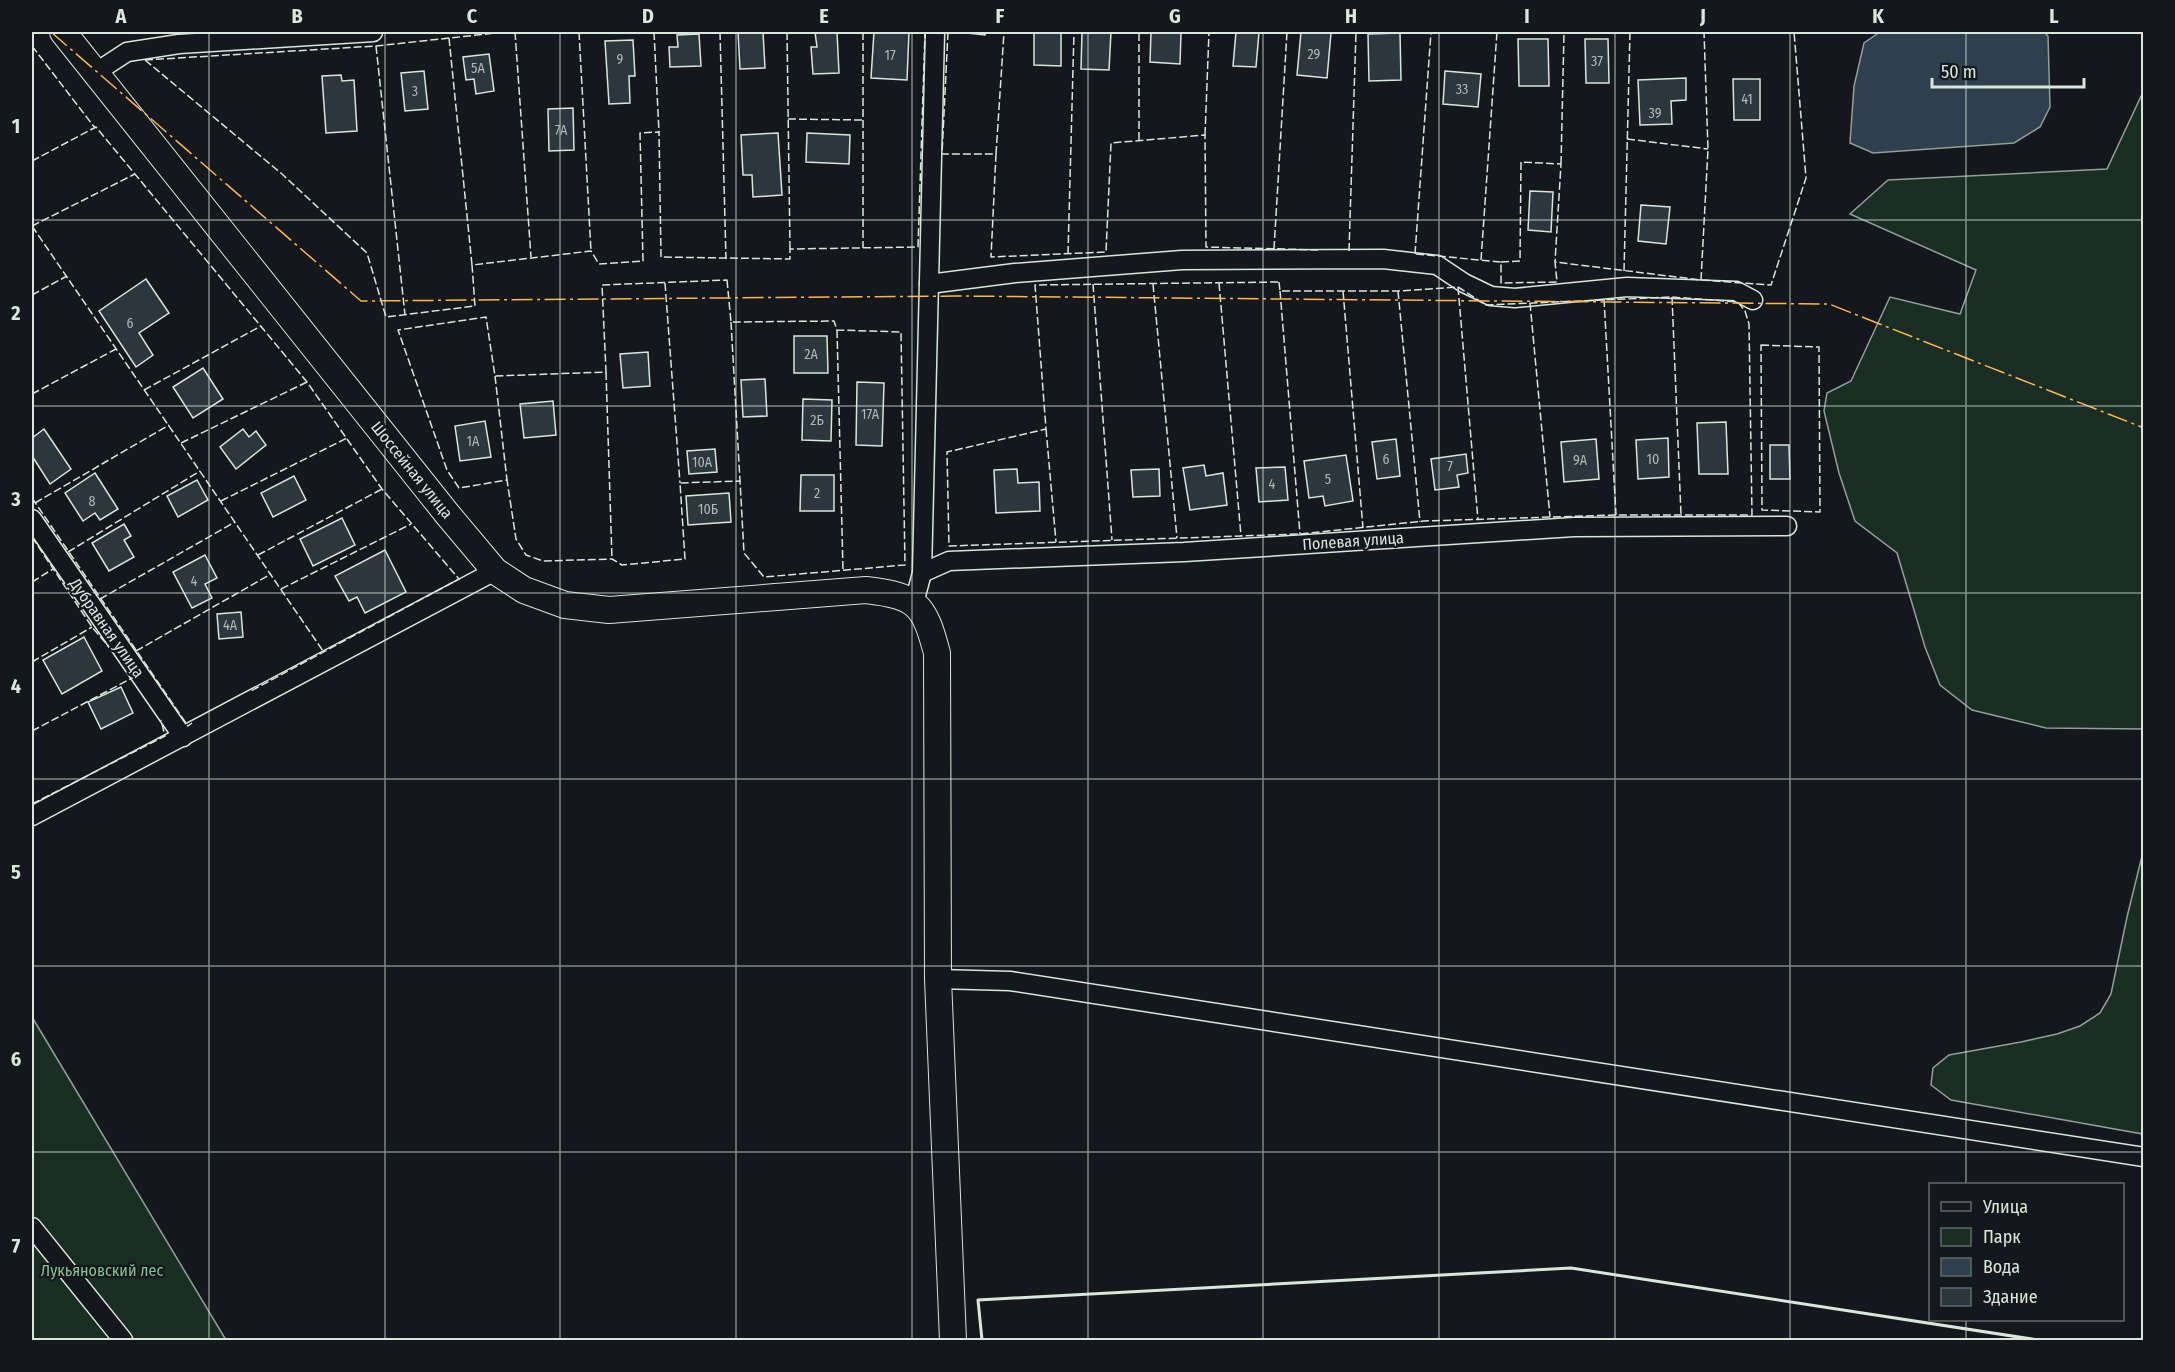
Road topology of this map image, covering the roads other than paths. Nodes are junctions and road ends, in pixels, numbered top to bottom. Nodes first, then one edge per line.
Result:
1 (63, 32) edge
2 (373, 32) edge
3 (935, 32) edge
4 (95, 73) junction
5 (929, 284) junction
6 (1753, 300) dead end
7 (32, 519) edge
8 (1786, 526) dead end
9 (495, 570) junction
10 (922, 573) junction
11 (914, 603) junction
12 (183, 737) junction
13 (32, 816) edge
14 (938, 980) junction
15 (2144, 1157) edge
16 (32, 1227) edge
17 (123, 1341) edge
18 (953, 1341) edge

1 - 4 main road, Шоссейная улица
2 - 4 street
3 - 5 street
4 - 9 main road, Шоссейная улица
5 - 6 street
5 - 10 street
7 - 12 street, Дубравная улица
8 - 10 street, Полевая улица
9 - 11 main road, Шоссейная улица
9 - 12 street
10 - 11 street
11 - 14 main road
12 - 13 street
14 - 15 street
14 - 18 main road
16 - 17 street

